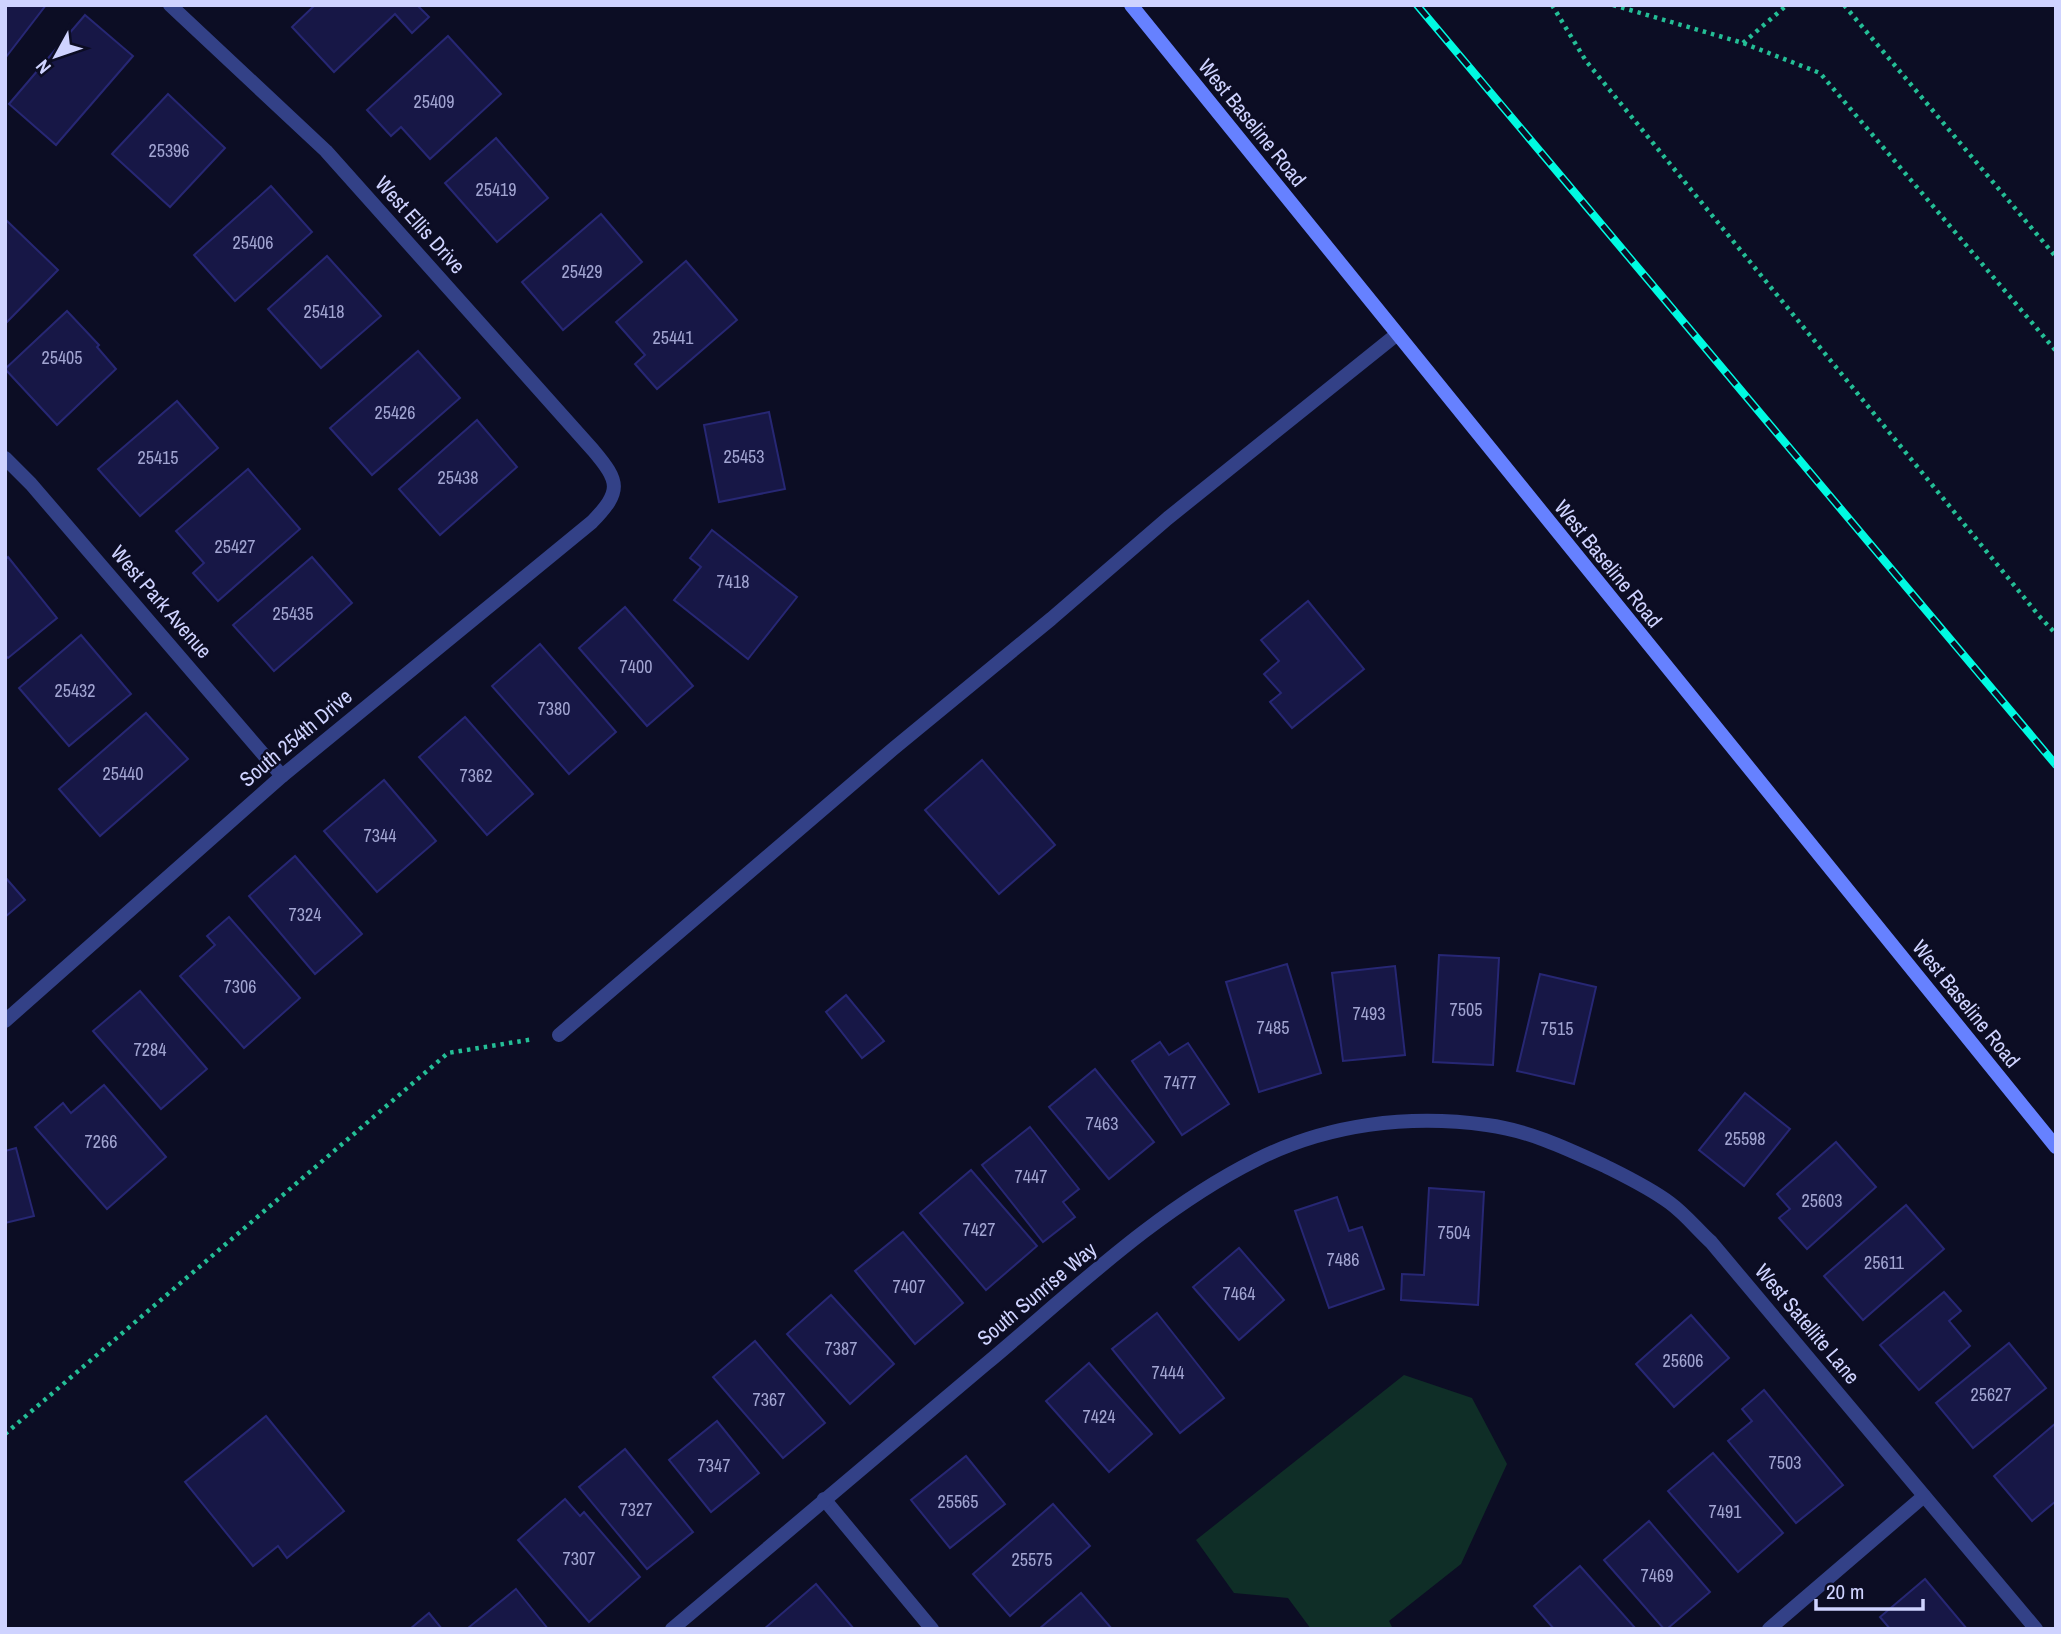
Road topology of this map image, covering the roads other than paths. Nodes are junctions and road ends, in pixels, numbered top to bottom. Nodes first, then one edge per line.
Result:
1 (170, 5) edge
2 (1131, 5) edge
3 (1396, 335) junction
4 (5, 458) edge
5 (615, 491) joint
6 (282, 776) junction
7 (5, 1021) edge
8 (559, 1035) road end
9 (1489, 1125) joint
10 (2056, 1147) edge
11 (1924, 1496) junction
12 (824, 1499) junction
13 (672, 1629) edge
14 (932, 1629) edge
15 (1769, 1629) edge
16 (2036, 1629) edge

1 - 5 street, West Ellis Drive
2 - 3 main road, West Baseline Road
3 - 8 street
3 - 10 main road, West Baseline Road
4 - 6 street, West Park Avenue
5 - 6 street, South 254th Drive
6 - 7 street, South 254th Drive
9 - 11 street, West Satellite Lane
9 - 12 street, South Sunrise Way
11 - 15 street
11 - 16 street, West Satellite Lane
12 - 13 street, South Sunrise Way
12 - 14 street

